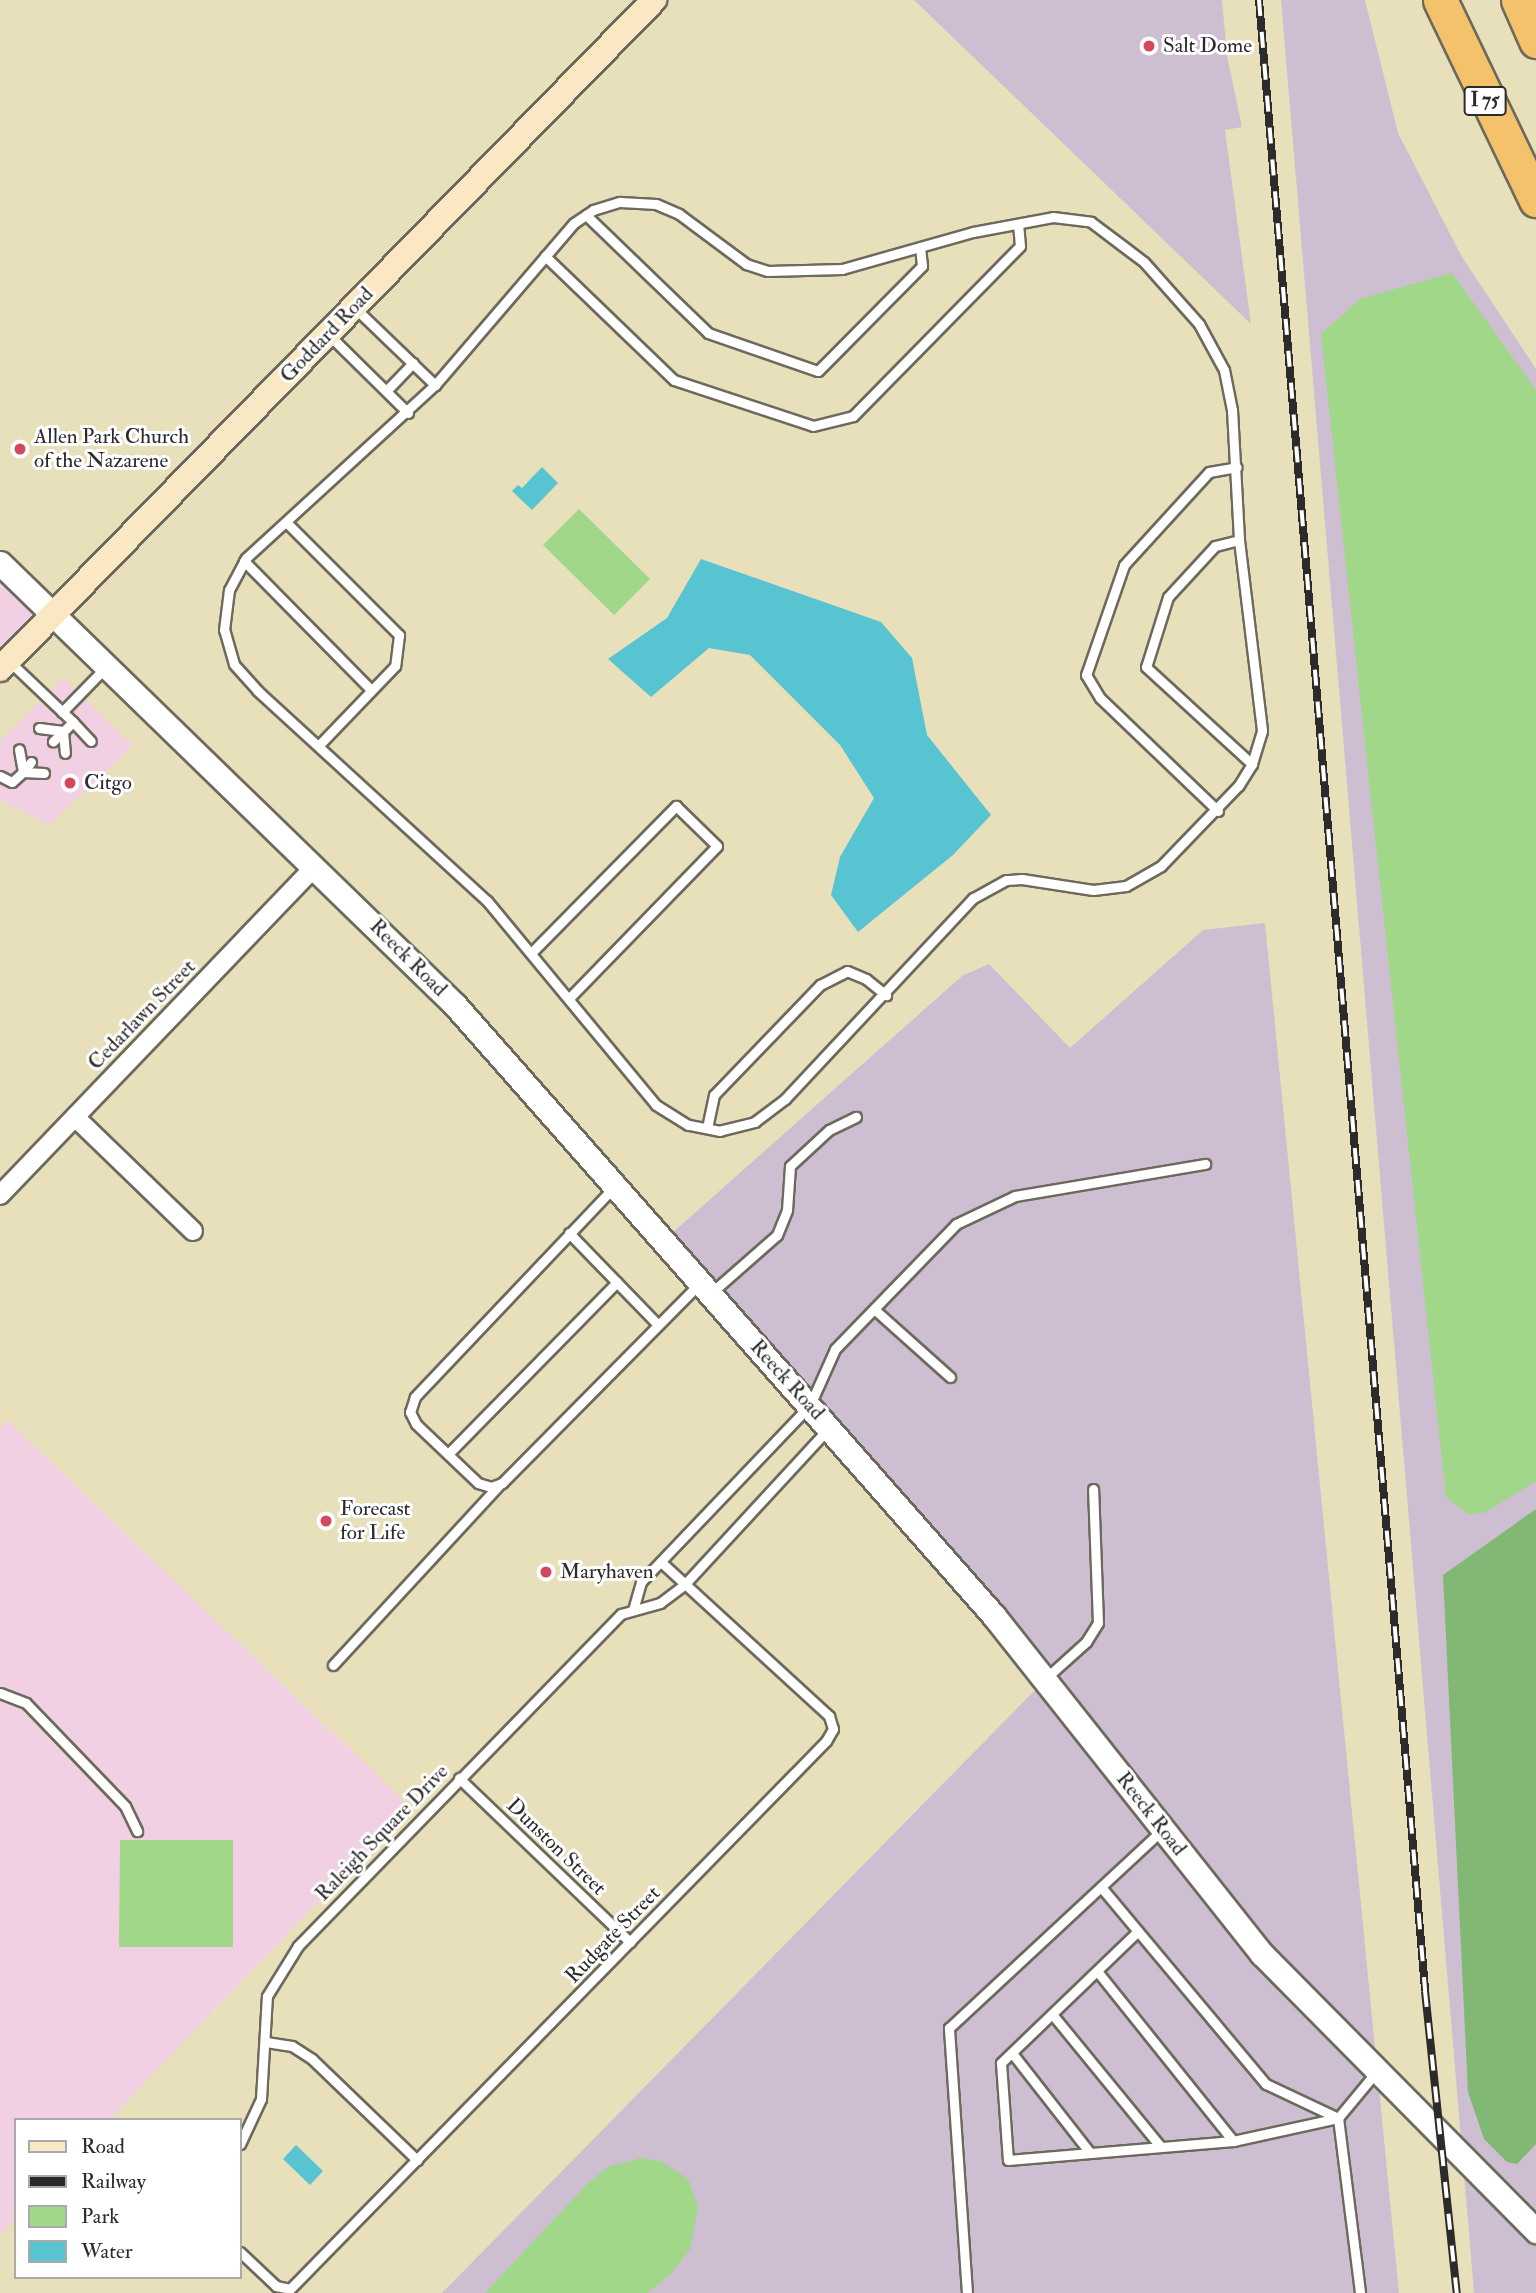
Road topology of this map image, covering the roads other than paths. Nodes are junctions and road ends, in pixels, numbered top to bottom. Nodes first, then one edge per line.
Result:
1 (654, 0) edge
2 (1440, 0) edge
3 (1518, 0) edge
4 (1536, 41) edge
5 (1536, 200) edge
6 (586, 215) junction
7 (1018, 224) junction
8 (920, 247) junction
9 (545, 256) junction
10 (354, 307) junction
11 (328, 334) junction
12 (413, 363) junction
13 (435, 385) junction
14 (386, 391) junction
15 (408, 413) junction
16 (1237, 467) junction
17 (286, 522) junction
18 (1239, 540) junction
19 (244, 561) junction
20 (0, 563) edge
21 (53, 615) junction
22 (4, 665) edge
23 (107, 666) junction
24 (371, 690) junction
25 (62, 712) junction
26 (72, 722) junction
27 (39, 728) dead end
28 (63, 731) junction
29 (53, 741) dead end
30 (92, 741) dead end
31 (319, 745) junction
32 (19, 749) dead end
33 (65, 753) dead end
34 (31, 762) dead end
35 (1252, 764) junction
36 (23, 772) junction
37 (44, 773) dead end
38 (0, 776) edge
39 (1218, 811) junction
40 (315, 866) junction
41 (533, 951) junction
42 (886, 995) junction
43 (570, 997) junction
44 (75, 1117) junction
45 (856, 1117) dead end
46 (707, 1128) junction
47 (1205, 1164) dead end
48 (616, 1185) junction
49 (0, 1195) edge
50 (193, 1231) dead end
51 (569, 1233) junction
52 (617, 1282) junction
53 (704, 1289) junction
54 (874, 1309) junction
55 (658, 1325) junction
56 (950, 1377) dead end
57 (810, 1405) junction
58 (830, 1427) junction
59 (448, 1454) junction
60 (502, 1483) junction
61 (1093, 1489) dead end
62 (661, 1562) junction
63 (685, 1584) junction
64 (634, 1610) junction
65 (333, 1665) dead end
66 (1046, 1678) junction
67 (0, 1693) edge
68 (459, 1778) junction
69 (1163, 1829) junction
70 (137, 1831) dead end
71 (1101, 1887) junction
72 (1137, 1932) junction
73 (629, 1942) junction
74 (1097, 1971) junction
75 (1052, 2014) junction
76 (266, 2042) junction
77 (1012, 2053) junction
78 (1376, 2072) junction
79 (1338, 2118) junction
80 (242, 2141) edge
81 (1233, 2141) junction
82 (1161, 2147) junction
83 (1090, 2153) junction
84 (417, 2160) junction
85 (1536, 2231) edge
86 (242, 2254) edge
87 (968, 2293) edge
88 (1360, 2293) edge

1 - 10 main road, Goddard Road
2 - 5 highway, I 75
3 - 4 highway
6 - 8 lane
6 - 8 lane
6 - 9 lane
7 - 8 lane
7 - 9 lane
7 - 16 lane
9 - 13 lane
10 - 11 main road, Goddard Road
10 - 12 lane
11 - 14 lane
11 - 21 main road, Goddard Road
12 - 13 lane
12 - 14 lane
13 - 15 lane
14 - 15 lane
15 - 17 lane
16 - 18 lane
16 - 39 lane
17 - 19 lane
17 - 24 lane
18 - 35 lane
18 - 35 lane
19 - 24 lane
19 - 31 lane
20 - 21 street, Reeck Road
21 - 22 main road, Goddard Road
21 - 23 street, Reeck Road
22 - 25 lane
23 - 25 lane
23 - 40 street, Reeck Road
24 - 31 lane
25 - 26 lane
26 - 28 lane
26 - 30 lane
27 - 28 lane
28 - 29 lane
28 - 33 lane
31 - 41 lane
32 - 36 lane
34 - 36 lane
35 - 39 lane
36 - 37 lane
36 - 38 lane
39 - 42 lane
40 - 44 street, Cedarlawn Street
40 - 48 street, Reeck Road
41 - 43 lane
41 - 43 lane
42 - 46 lane
42 - 46 lane
43 - 46 lane
44 - 49 street, Cedarlawn Street
44 - 50 street
45 - 53 lane
47 - 54 lane
48 - 51 lane
48 - 53 street, Reeck Road
51 - 52 lane
51 - 59 lane
52 - 55 lane
52 - 59 lane
53 - 55 lane
53 - 57 street, Reeck Road
54 - 56 lane
54 - 57 lane
55 - 60 lane
57 - 58 street, Reeck Road
57 - 62 lane
58 - 63 lane, Raleigh Square Drive
58 - 66 street, Reeck Road
59 - 60 lane
60 - 65 lane
61 - 66 lane
62 - 63 lane, Rudgate Street
62 - 64 lane
63 - 64 lane, Raleigh Square Drive
63 - 73 lane, Rudgate Street
64 - 68 lane, Raleigh Square Drive
66 - 69 street, Reeck Road
67 - 70 lane
68 - 73 lane, Dunston Street
68 - 76 lane, Raleigh Square Drive
69 - 71 lane
69 - 78 street, Reeck Road
71 - 72 lane
71 - 87 lane
72 - 74 lane
72 - 79 lane
73 - 84 lane, Rudgate Street
74 - 75 lane
74 - 81 lane
75 - 77 lane
75 - 82 lane
76 - 80 lane, Raleigh Square Drive
76 - 84 lane
77 - 83 lane
77 - 83 lane
78 - 79 lane
78 - 85 street, Reeck Road
79 - 81 lane
79 - 88 lane
81 - 82 lane
82 - 83 lane
84 - 86 lane, Rudgate Street

